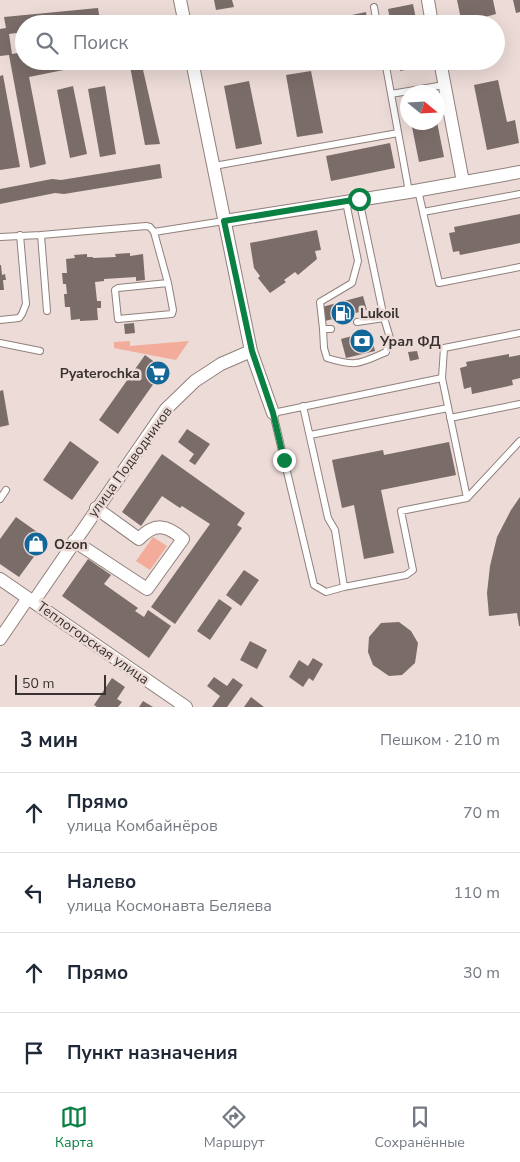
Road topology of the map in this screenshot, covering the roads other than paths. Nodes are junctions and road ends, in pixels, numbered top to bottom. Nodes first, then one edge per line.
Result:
1 (180, 0) edge
2 (428, 0) edge
3 (374, 6) dead end
4 (183, 15) edge
5 (376, 15) edge
6 (430, 15) edge
7 (194, 70) edge
8 (387, 70) edge
9 (442, 70) edge
10 (444, 85) edge
11 (445, 90) edge
12 (400, 92) edge
13 (391, 94) junction
14 (398, 133) junction
15 (214, 166) junction
16 (520, 172) edge
17 (463, 182) junction
18 (413, 191) junction
19 (520, 194) edge
20 (359, 199) junction
21 (346, 201) junction
22 (423, 212) junction
23 (224, 221) junction
24 (154, 232) junction
25 (20, 235) junction
26 (41, 235) junction
27 (0, 237) edge
28 (520, 267) edge
29 (168, 283) junction
30 (47, 311) dead end
31 (384, 318) junction
32 (0, 320) edge
33 (357, 322) dead end
34 (324, 329) junction
35 (332, 329) dead end
36 (520, 333) edge
37 (0, 343) edge
38 (40, 351) dead end
39 (252, 351) junction
40 (442, 378) junction
41 (520, 404) edge
42 (303, 406) junction
43 (448, 408) junction
44 (273, 413) junction
45 (450, 418) junction
46 (310, 435) junction
47 (520, 441) edge
48 (6, 490) dead end
49 (467, 498) junction
50 (0, 499) edge
51 (96, 508) junction
52 (74, 541) junction
53 (0, 579) edge
54 (344, 587) junction
55 (31, 600) junction
56 (0, 639) edge
57 (186, 707) edge

1 - 4 street
2 - 6 street
3 - 5 lane
7 - 15 street
8 - 13 lane
9 - 10 street
11 - 17 street
12 - 13 lane
13 - 14 lane
14 - 15 lane
14 - 18 lane
15 - 23 street
16 - 17 street
17 - 18 street
18 - 20 street
18 - 22 lane
19 - 22 lane
20 - 21 street
20 - 31 lane
21 - 23 street
21 - 34 lane
22 - 28 lane
23 - 24 lane
23 - 39 street
24 - 26 lane
24 - 29 lane
25 - 26 lane
25 - 27 lane
25 - 32 lane
26 - 30 lane
29 - 29 lane
31 - 33 lane
31 - 34 lane
34 - 35 lane
36 - 40 lane
37 - 38 lane
39 - 44 street
39 - 51 street, улица Подводников
40 - 42 lane
40 - 43 lane
41 - 45 lane
42 - 44 lane
42 - 46 lane
43 - 45 lane
43 - 46 lane
44 - 54 lane
45 - 49 lane
46 - 54 lane
47 - 49 lane
48 - 50 lane
49 - 54 lane
51 - 52 street, улица Подводников
51 - 52 street
52 - 55 street, улица Подводников
53 - 55 street, Теплогорская улица
55 - 56 street, улица Подводников
55 - 57 street, Теплогорская улица

